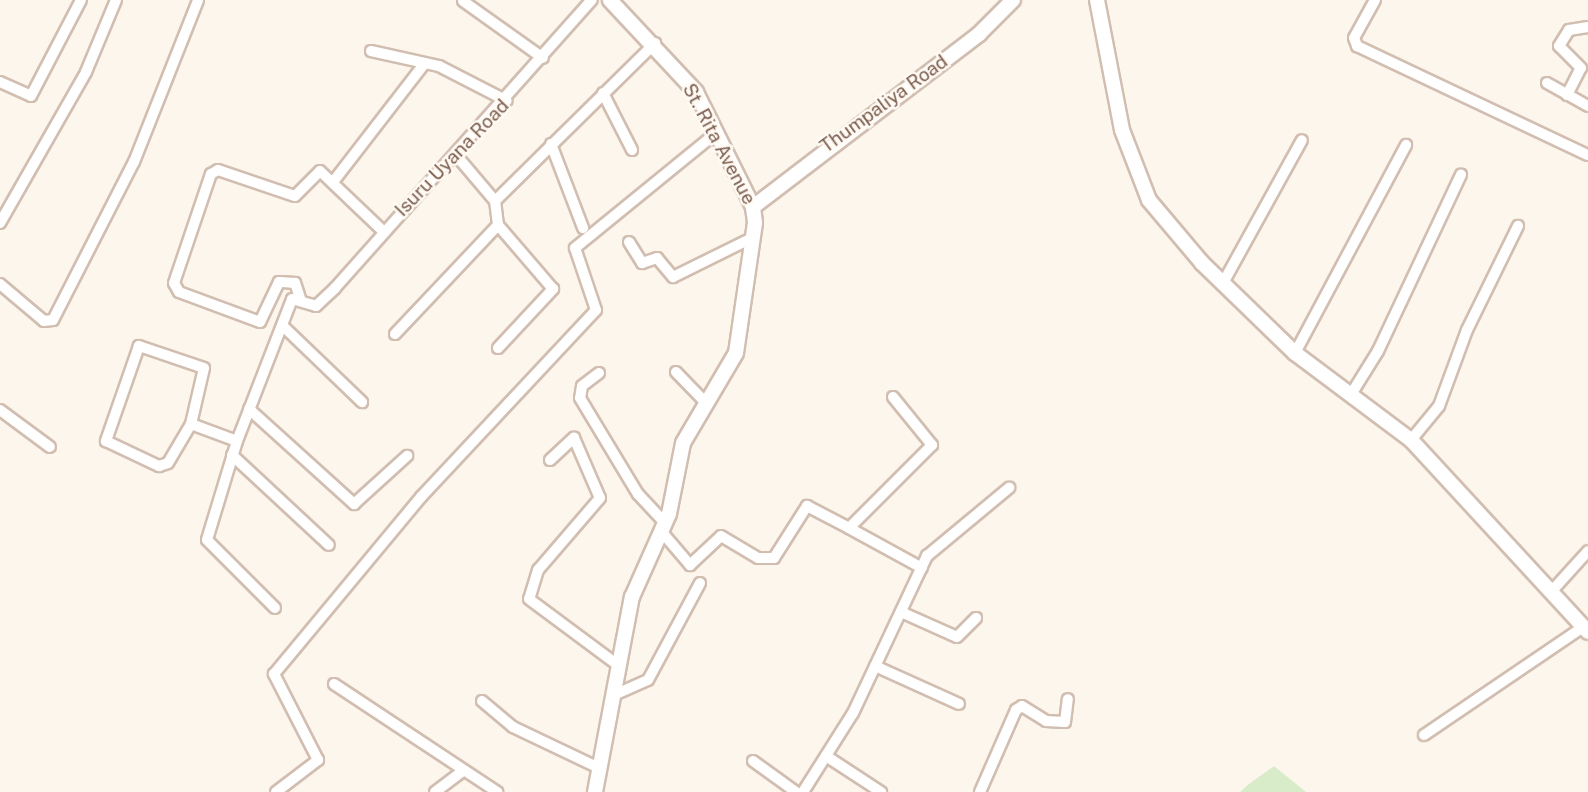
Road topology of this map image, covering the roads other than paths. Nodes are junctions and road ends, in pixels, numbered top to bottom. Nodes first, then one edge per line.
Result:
1 (81, 0) edge
2 (116, 0) edge
3 (198, 0) edge
4 (592, 0) edge
5 (610, 0) edge
6 (1013, 0) edge
7 (1097, 0) edge
8 (1375, 0) edge
9 (463, 1) edge
10 (1588, 27) edge
11 (656, 43) junction
12 (371, 51) dead end
13 (543, 58) junction
14 (425, 63) junction
15 (0, 82) edge
16 (1547, 83) dead end
17 (603, 93) junction
18 (1567, 95) junction
19 (507, 101) junction
20 (1588, 106) edge
21 (716, 133) junction
22 (1302, 140) dead end
23 (551, 145) junction
24 (1406, 145) dead end
25 (632, 150) dead end
26 (456, 155) junction
27 (1588, 155) edge
28 (1461, 176) dead end
29 (333, 182) junction
30 (495, 201) junction
31 (754, 207) junction
32 (0, 223) edge
33 (498, 225) junction
34 (1517, 226) dead end
35 (583, 228) dead end
36 (382, 230) junction
37 (754, 237) junction
38 (629, 242) dead end
39 (1223, 283) junction
40 (0, 284) edge
41 (303, 302) junction
42 (285, 328) junction
43 (395, 334) dead end
44 (498, 348) dead end
45 (1295, 354) junction
46 (676, 372) dead end
47 (599, 373) dead end
48 (1350, 396) junction
49 (893, 397) dead end
50 (362, 402) dead end
51 (706, 403) junction
52 (248, 409) junction
53 (0, 410) edge
54 (191, 424) junction
55 (1411, 440) junction
56 (237, 441) junction
57 (50, 447) dead end
58 (233, 455) junction
59 (407, 456) dead end
60 (550, 460) dead end
61 (1009, 488) dead end
62 (663, 527) junction
63 (849, 528) junction
64 (329, 545) dead end
65 (1588, 551) edge
66 (922, 568) junction
67 (700, 583) dead end
68 (1551, 592) junction
69 (275, 608) dead end
70 (901, 612) junction
71 (976, 618) dead end
72 (1586, 630) edge
73 (618, 665) junction
74 (875, 666) junction
75 (334, 684) dead end
76 (614, 695) junction
77 (1068, 699) dead end
78 (482, 701) dead end
79 (959, 704) dead end
80 (1424, 735) dead end
81 (826, 756) junction
82 (753, 761) dead end
83 (597, 767) junction
84 (464, 770) junction
85 (489, 790) edge
86 (276, 792) edge
87 (435, 792) edge
88 (595, 792) edge
89 (796, 792) edge
90 (803, 792) edge
91 (881, 792) edge
92 (980, 792) edge

1 - 15 street
2 - 32 street
3 - 40 street
4 - 13 street, Isuru Uyana Road
5 - 11 street, St. Rita Avenue
6 - 31 street, Thumpaliya Road
7 - 39 street
8 - 27 street
9 - 13 street
10 - 18 street
11 - 17 street
11 - 21 street, St. Rita Avenue
12 - 14 street
13 - 19 street, Isuru Uyana Road
14 - 19 street
14 - 29 street
16 - 18 street
17 - 23 street
17 - 25 street
18 - 20 street
19 - 26 street, Isuru Uyana Road
21 - 31 street, St. Rita Avenue
21 - 86 street
22 - 39 street
23 - 30 street
23 - 35 street
24 - 45 street
26 - 30 street
26 - 36 street, Isuru Uyana Road
28 - 48 street
29 - 36 street
29 - 41 street
30 - 33 street
31 - 37 street, St. Rita Avenue
33 - 43 street
33 - 44 street
34 - 55 street
36 - 41 street, Isuru Uyana Road
37 - 38 street
37 - 51 street, St. Rita Avenue
39 - 45 street
41 - 42 street
42 - 50 street
42 - 52 street
45 - 48 street
46 - 51 street
47 - 62 street
48 - 55 street
49 - 63 street
51 - 62 street, St. Rita Avenue
52 - 56 street
52 - 59 street
53 - 57 street
54 - 54 street
54 - 56 street
55 - 68 street
56 - 58 street
58 - 64 street
58 - 69 street
60 - 73 street
61 - 66 street
62 - 63 street
62 - 73 street, St. Rita Avenue
63 - 66 street
65 - 68 street
66 - 70 street
67 - 76 street
68 - 72 street
70 - 71 street
70 - 74 street
72 - 80 street
73 - 76 street, St. Rita Avenue
74 - 79 street
74 - 81 street
75 - 84 street
76 - 83 street, St. Rita Avenue
77 - 92 street
78 - 83 street
81 - 90 street
81 - 91 street
82 - 89 street
83 - 88 street, St. Rita Avenue
84 - 85 street
84 - 87 street

